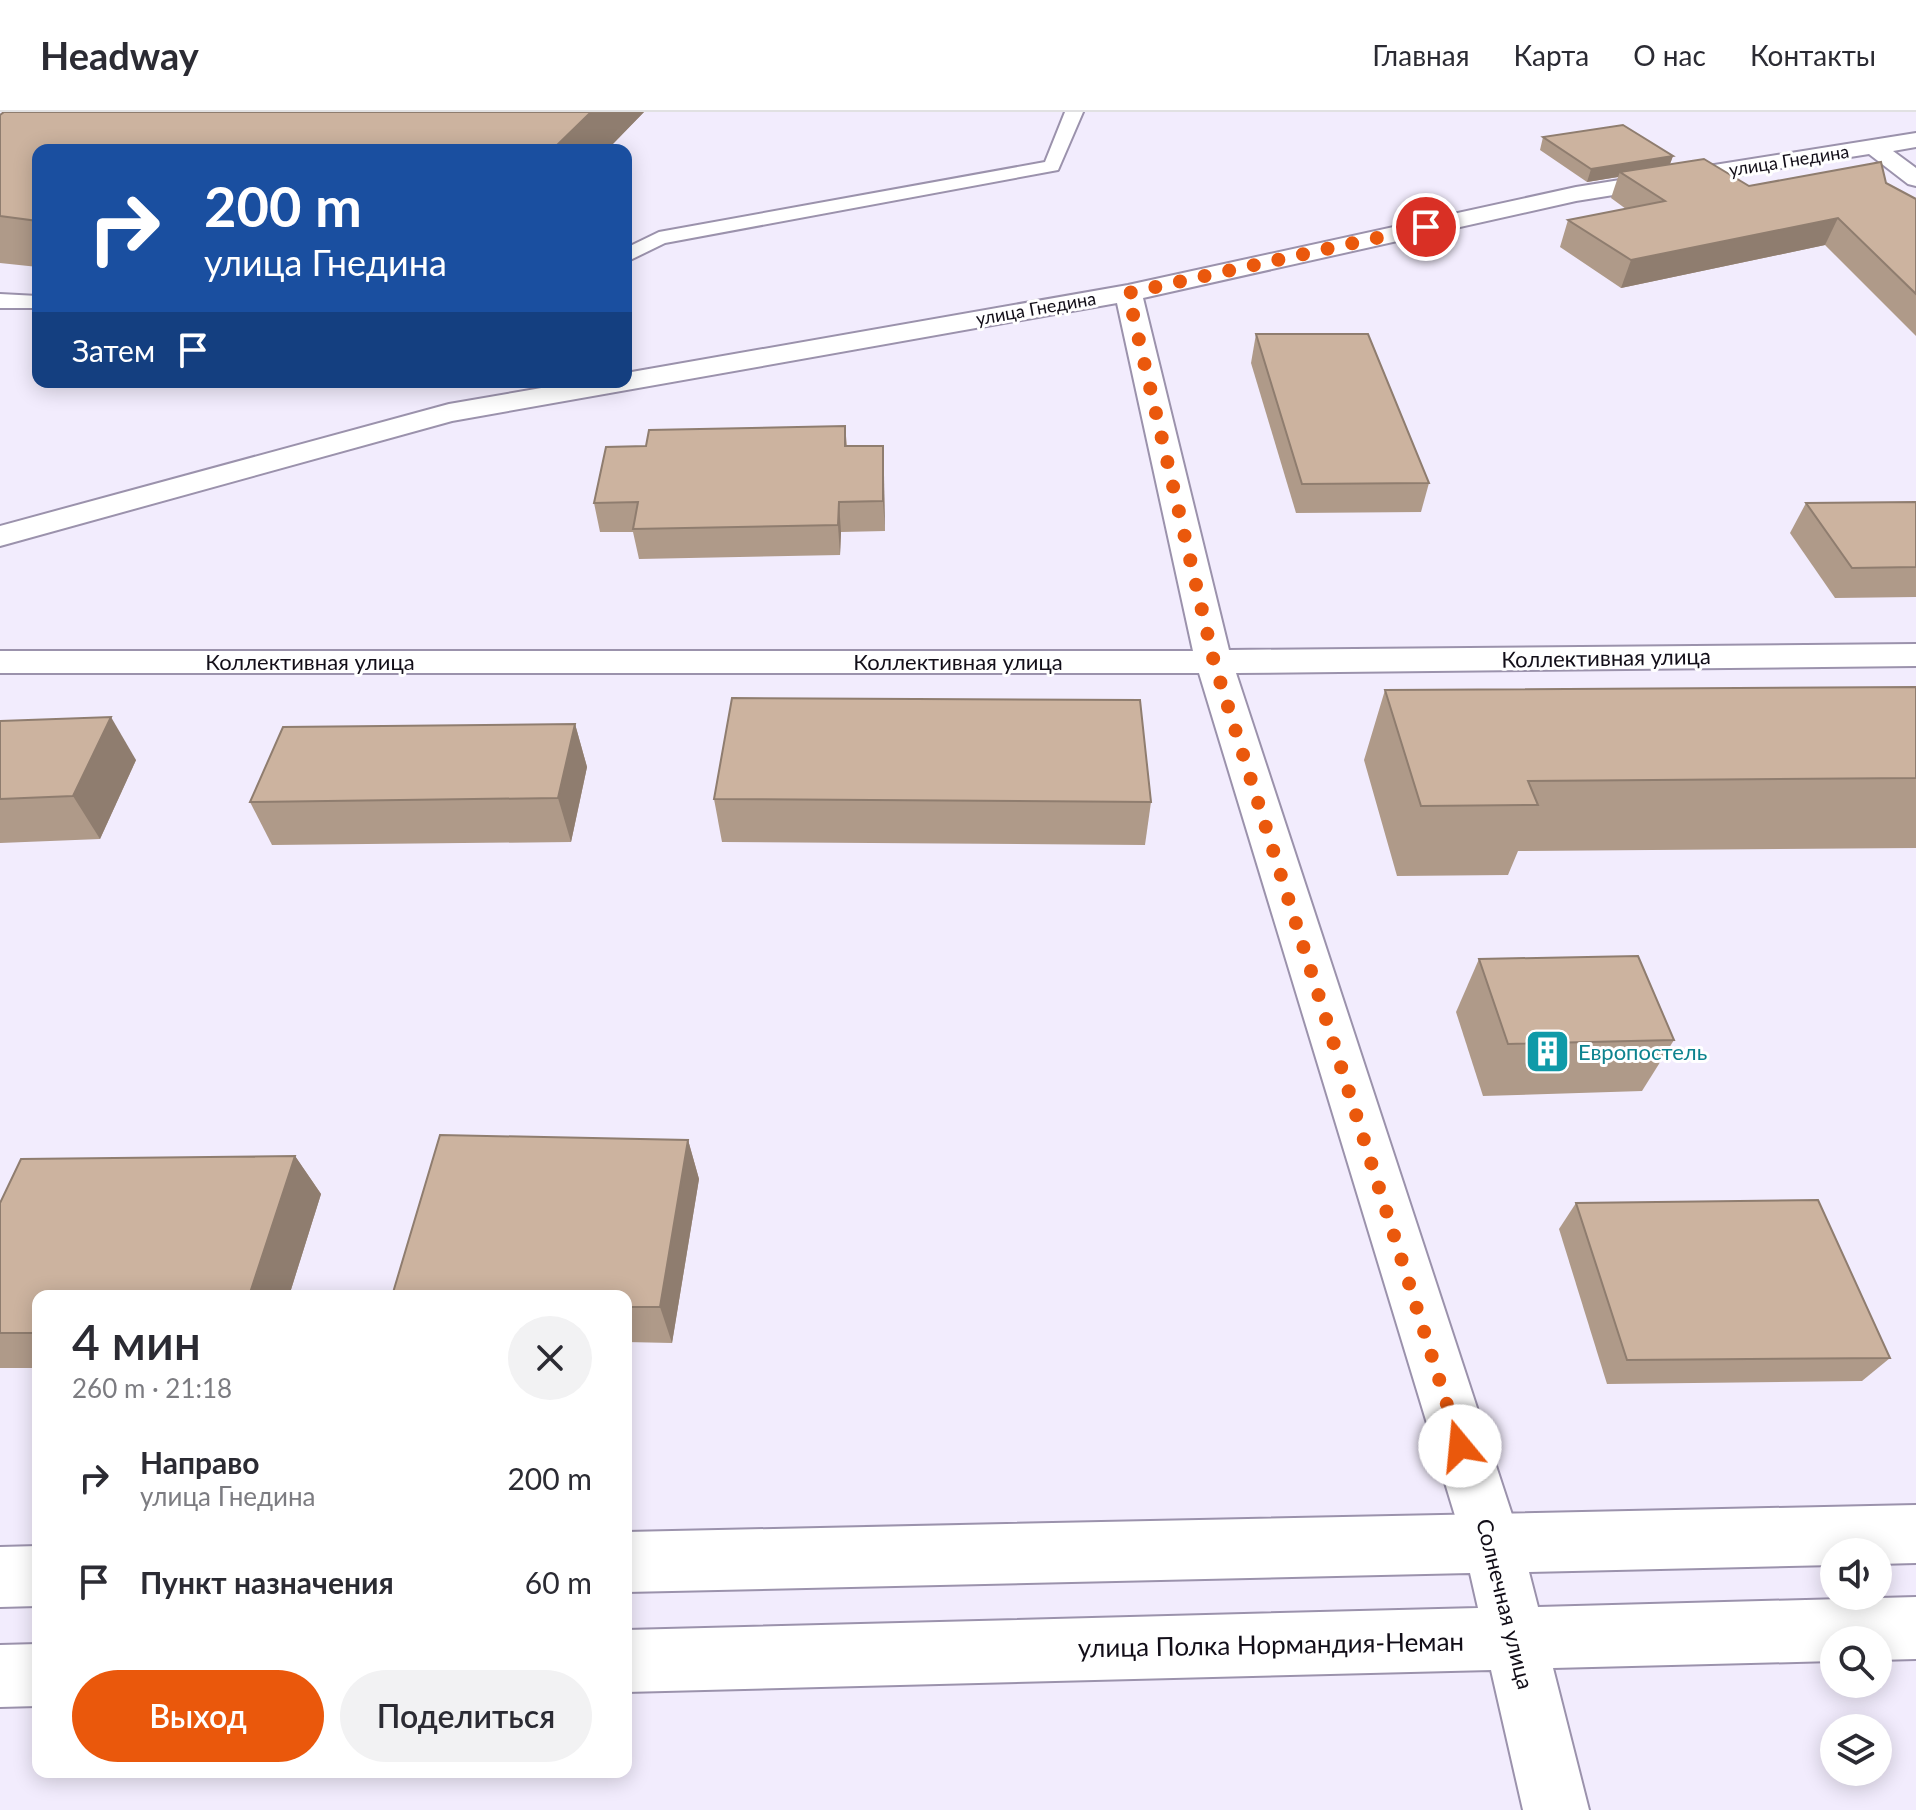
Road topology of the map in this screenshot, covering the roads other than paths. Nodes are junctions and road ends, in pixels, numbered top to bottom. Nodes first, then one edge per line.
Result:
1 (1074, 112) edge
2 (1916, 140) edge
3 (1875, 148) junction
4 (1916, 179) edge
5 (632, 253) edge
6 (1128, 293) junction
7 (0, 302) edge
8 (32, 302) edge
9 (632, 381) edge
10 (592, 388) edge
11 (0, 536) edge
12 (1916, 655) edge
13 (0, 662) edge
14 (1214, 662) junction
15 (1916, 1534) edge
16 (1492, 1542) junction
17 (632, 1562) edge
18 (32, 1576) edge
19 (0, 1577) edge
20 (1916, 1628) edge
21 (1515, 1640) junction
22 (632, 1661) edge
23 (32, 1675) edge
24 (0, 1676) edge
25 (1556, 1810) edge

1 - 5 lane
2 - 3 street, улица Гнедина
3 - 4 street
3 - 6 street, улица Гнедина
6 - 9 street, улица Гнедина
6 - 14 street, Солнечная улица
7 - 8 lane
10 - 11 street, улица Гнедина
12 - 14 street, Коллективная улица
13 - 14 street, Коллективная улица
14 - 16 street, Солнечная улица
15 - 16 street
16 - 17 street
16 - 21 street, Солнечная улица
18 - 19 street
20 - 21 street, улица Полка Нормандия-Неман
21 - 22 street, улица Полка Нормандия-Неман
21 - 25 street, Солнечная улица
23 - 24 street

